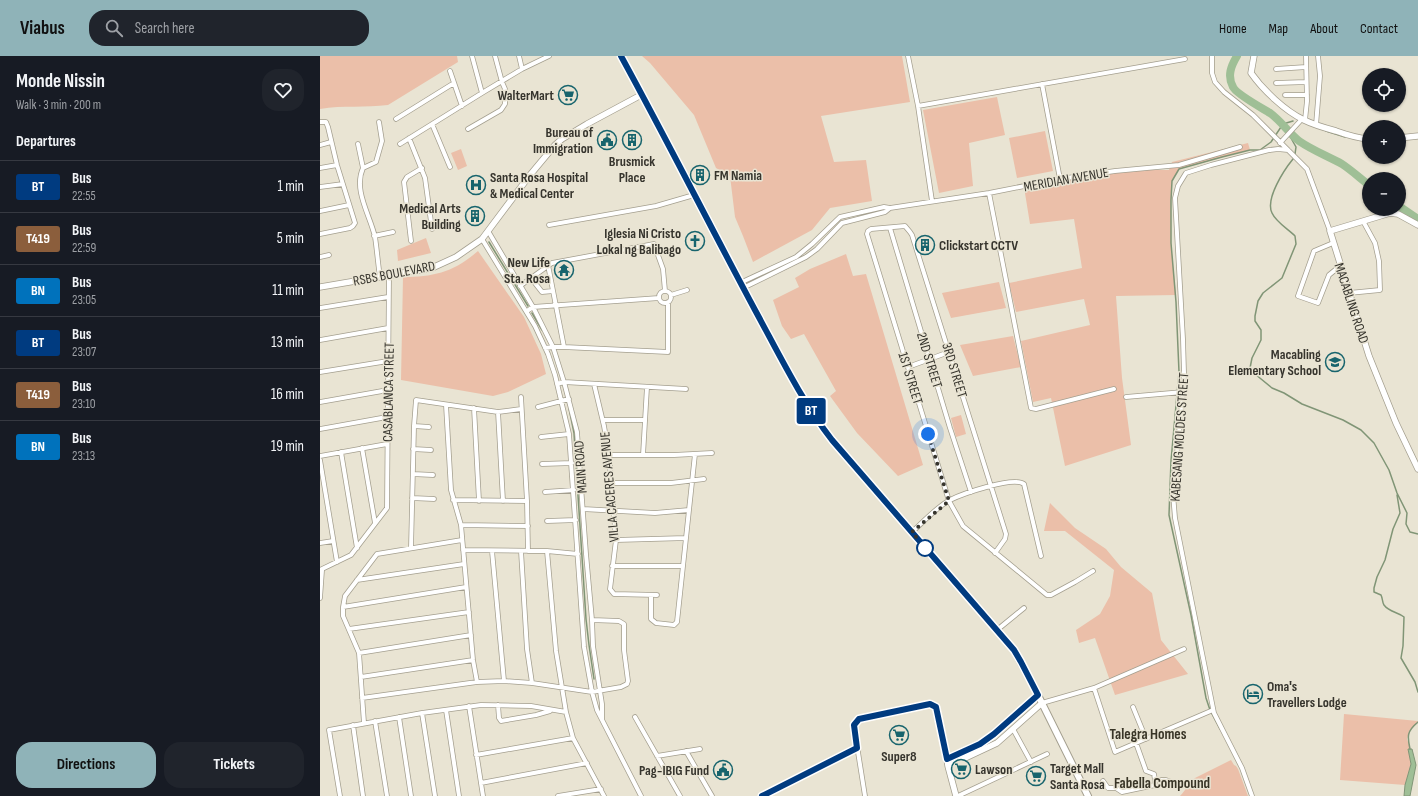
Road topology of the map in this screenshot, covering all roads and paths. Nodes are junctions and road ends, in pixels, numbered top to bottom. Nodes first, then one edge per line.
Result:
1 (472, 56) edge
2 (495, 56) edge
3 (519, 56) edge
4 (549, 56) edge
5 (621, 56) edge
6 (908, 56) edge
7 (1212, 56) edge
8 (1254, 56) edge
9 (1306, 56) edge
10 (1318, 56) edge
11 (542, 57) edge
12 (1185, 58) dead end
13 (1306, 67) junction
14 (522, 69) junction
15 (1276, 69) dead end
16 (450, 71) dead end
17 (502, 82) junction
18 (1306, 82) junction
19 (454, 83) junction
20 (1276, 83) dead end
21 (1042, 84) junction
22 (482, 93) junction
23 (641, 95) junction
24 (1285, 95) dead end
25 (1307, 95) junction
26 (462, 106) junction
27 (918, 106) junction
28 (396, 119) dead end
29 (1303, 119) junction
30 (320, 122) edge
31 (380, 122) dead end
32 (432, 124) junction
33 (1316, 125) junction
34 (468, 129) dead end
35 (1418, 136) edge
36 (1406, 137) edge
37 (409, 138) junction
38 (1362, 139) edge
39 (1281, 141) junction
40 (332, 142) junction
41 (358, 144) dead end
42 (400, 144) dead end
43 (320, 145) edge
44 (1240, 147) dead end
45 (1288, 150) junction
46 (337, 165) junction
47 (450, 167) dead end
48 (320, 168) edge
49 (363, 168) junction
50 (422, 168) junction
51 (1060, 179) junction
52 (343, 184) junction
53 (320, 188) edge
54 (989, 193) junction
55 (694, 195) junction
56 (932, 201) junction
57 (349, 205) junction
58 (890, 208) junction
59 (320, 211) edge
60 (1363, 221) junction
61 (549, 225) dead end
62 (1418, 225) edge
63 (890, 228) junction
64 (432, 229) dead end
65 (488, 231) junction
66 (1330, 231) junction
67 (393, 232) dead end
68 (320, 234) edge
69 (867, 234) joint
70 (374, 236) junction
71 (482, 239) junction
72 (411, 241) dead end
73 (1333, 243) junction
74 (329, 255) dead end
75 (320, 257) edge
76 (548, 265) junction
77 (1340, 266) junction
78 (389, 275) junction
79 (380, 277) junction
80 (531, 278) junction
81 (520, 286) junction
82 (742, 286) junction
83 (320, 287) edge
84 (687, 290) dead end
85 (553, 291) junction
86 (665, 291) junction
87 (1349, 293) junction
88 (671, 295) junction
89 (388, 297) junction
90 (659, 298) junction
91 (668, 302) junction
92 (556, 305) junction
93 (533, 307) junction
94 (320, 308) edge
95 (526, 311) junction
96 (388, 328) junction
97 (320, 340) edge
98 (553, 346) junction
99 (564, 346) junction
100 (545, 348) junction
101 (949, 352) junction
102 (929, 358) junction
103 (388, 361) junction
104 (908, 367) junction
105 (320, 372) edge
106 (564, 382) junction
107 (557, 384) junction
108 (594, 384) junction
109 (647, 386) junction
110 (686, 389) dead end
111 (1114, 389) dead end
112 (388, 390) junction
113 (1180, 392) junction
114 (521, 397) dead end
115 (1126, 397) dead end
116 (569, 399) junction
117 (562, 401) junction
118 (320, 402) edge
119 (446, 404) junction
120 (538, 407) dead end
121 (474, 408) junction
122 (521, 408) junction
123 (498, 412) junction
124 (387, 417) junction
125 (603, 420) junction
126 (645, 420) junction
127 (414, 426) junction
128 (429, 427) dead end
129 (320, 429) edge
130 (569, 434) junction
131 (541, 437) dead end
132 (387, 444) junction
133 (362, 448) junction
134 (413, 449) junction
135 (431, 450) dead end
136 (341, 452) junction
137 (712, 453) dead end
138 (695, 454) junction
139 (608, 455) junction
140 (643, 455) junction
141 (320, 456) edge
142 (320, 460) edge
143 (572, 463) junction
144 (542, 464) dead end
145 (1418, 469) edge
146 (413, 474) junction
147 (433, 475) dead end
148 (704, 479) dead end
149 (692, 481) junction
150 (610, 483) junction
151 (991, 485) junction
152 (574, 490) junction
153 (545, 492) dead end
154 (971, 492) junction
155 (412, 498) junction
156 (434, 498) dead end
157 (453, 500) junction
158 (479, 501) junction
159 (503, 501) junction
160 (527, 501) junction
161 (949, 501) junction
162 (583, 509) junction
163 (689, 510) junction
164 (613, 511) junction
165 (576, 520) junction
166 (547, 521) dead end
167 (375, 523) junction
168 (461, 525) junction
169 (528, 526) junction
170 (912, 532) junction
171 (686, 538) junction
172 (462, 540) junction
173 (616, 540) junction
174 (333, 541) junction
175 (320, 543) edge
176 (357, 548) junction
177 (411, 548) junction
178 (464, 550) junction
179 (492, 551) junction
180 (520, 551) junction
181 (528, 551) junction
182 (547, 551) junction
183 (995, 553) junction
184 (578, 554) junction
185 (1041, 556) dead end
186 (336, 562) junction
187 (464, 564) junction
188 (612, 566) junction
189 (683, 566) junction
190 (321, 570) edge
191 (1093, 571) dead end
192 (357, 580) junction
193 (466, 587) junction
194 (657, 595) dead end
195 (651, 596) junction
196 (320, 598) edge
197 (343, 607) junction
198 (1024, 608) dead end
199 (469, 612) junction
200 (592, 620) junction
201 (349, 629) junction
202 (997, 630) junction
203 (471, 635) junction
204 (1184, 649) dead end
205 (359, 653) junction
206 (473, 660) junction
207 (361, 677) junction
208 (504, 681) junction
209 (477, 682) junction
210 (532, 683) junction
211 (562, 688) junction
212 (1094, 688) junction
213 (600, 690) junction
214 (592, 692) junction
215 (1038, 695) junction
216 (362, 698) junction
217 (1042, 703) junction
218 (498, 705) junction
219 (469, 706) junction
220 (1133, 708) dead end
221 (446, 710) junction
222 (552, 710) junction
223 (1211, 710) junction
224 (566, 712) junction
225 (422, 713) junction
226 (399, 717) junction
227 (635, 717) dead end
228 (375, 721) junction
229 (602, 721) junction
230 (364, 723) junction
231 (353, 725) junction
232 (1015, 731) junction
233 (573, 738) junction
234 (1146, 739) junction
235 (1136, 743) junction
236 (700, 749) dead end
237 (686, 751) junction
238 (1047, 754) dead end
239 (476, 755) junction
240 (657, 756) junction
241 (947, 759) junction
242 (1031, 762) junction
243 (587, 763) junction
244 (948, 766) junction
245 (1155, 780) junction
246 (1103, 781) dead end
247 (481, 783) junction
248 (1179, 785) dead end
249 (601, 789) junction
250 (340, 796) edge
251 (363, 796) edge
252 (386, 796) edge
253 (411, 796) edge
254 (435, 796) edge
255 (459, 796) edge
256 (483, 796) edge
257 (558, 796) edge
258 (604, 796) edge
259 (641, 796) edge
260 (680, 796) edge
261 (712, 796) edge
262 (865, 796) edge
263 (957, 796) edge
264 (1088, 796) edge
265 (1252, 796) edge

1 - 22 street
2 - 17 street
3 - 14 street
4 - 11 street
5 - 23 main road
6 - 27 street
7 - 39 street, MACABLING ROAD
8 - 29 street
9 - 13 street
10 - 33 street
11 - 14 street
12 - 21 street
13 - 15 street
13 - 18 street
14 - 17 street
16 - 19 street
17 - 22 street
17 - 34 street
18 - 20 street
18 - 25 street
19 - 26 street
19 - 28 street
21 - 27 street
21 - 51 street
22 - 26 street
23 - 55 main road
23 - 65 street, RSBS BOULEVARD
24 - 25 street
25 - 29 street
26 - 32 street
27 - 56 street
29 - 33 street
29 - 39 street
30 - 40 street
31 - 49 street
32 - 37 street
32 - 47 street
33 - 38 street
35 - 36 street
37 - 42 street
37 - 50 street
39 - 45 street, MACABLING ROAD
40 - 43 street
40 - 46 street
41 - 49 street
44 - 51 street, MERIDIAN AVENUE
45 - 66 street, MACABLING ROAD
45 - 113 street, KABESANG MOLDES STREET
46 - 48 street
46 - 52 street
49 - 70 street
50 - 64 street
50 - 72 street
51 - 54 street, MERIDIAN AVENUE
52 - 53 street
52 - 57 street
54 - 56 street, MERIDIAN AVENUE
54 - 111 street
55 - 61 street
55 - 82 main road
56 - 58 street, MERIDIAN AVENUE
57 - 59 street
57 - 68 street
58 - 82 street, MERIDIAN AVENUE
58 - 82 street, MERIDIAN AVENUE
60 - 62 street
60 - 66 street
60 - 87 street
63 - 69 street, 3RD STREET
63 - 101 street, 3RD STREET
63 - 102 street, 2ND STREET
65 - 71 street, RSBS BOULEVARD
65 - 81 street, MAIN ROAD
66 - 73 street, MACABLING ROAD
67 - 70 street
69 - 104 street, 1ST STREET
70 - 79 street
71 - 78 street, RSBS BOULEVARD
71 - 95 street, MAIN ROAD
73 - 77 street, MACABLING ROAD
73 - 77 street
74 - 75 street
76 - 80 street
76 - 85 street
76 - 86 street
77 - 87 street, MACABLING ROAD
78 - 79 street, RSBS BOULEVARD
78 - 89 street, CASABLANCA STREET
79 - 83 street, RSBS BOULEVARD
80 - 81 street
80 - 85 street
81 - 93 street, MAIN ROAD
82 - 170 main road
84 - 88 street
85 - 92 street
86 - 88 street
86 - 90 street
87 - 145 street, MACABLING ROAD
88 - 91 street
89 - 94 street
89 - 96 street, CASABLANCA STREET
90 - 91 street
90 - 92 street
91 - 99 street
92 - 93 street
92 - 99 street
93 - 95 street
93 - 98 street, MAIN ROAD
95 - 100 street, MAIN ROAD
96 - 97 street
96 - 103 street, CASABLANCA STREET
98 - 99 street
98 - 100 street
98 - 106 street, MAIN ROAD
100 - 107 street, MAIN ROAD
101 - 102 street
101 - 151 street, 3RD STREET
102 - 104 street
102 - 154 street, 2ND STREET
103 - 105 street
103 - 112 street, CASABLANCA STREET
104 - 161 street, 1ST STREET
106 - 107 street
106 - 108 street
106 - 116 street, MAIN ROAD
107 - 117 street, MAIN ROAD
108 - 109 street
108 - 125 street, VILLA CACERES AVENUE
109 - 110 street
109 - 126 street
112 - 118 street
112 - 124 street, CASABLANCA STREET
113 - 115 street
113 - 223 street, KABESANG MOLDES STREET
114 - 122 street
116 - 117 street
116 - 162 street, MAIN ROAD
117 - 120 street
117 - 130 street, MAIN ROAD
119 - 121 street
119 - 127 street
119 - 157 street
121 - 123 street
121 - 158 street
122 - 123 street
122 - 160 street
123 - 159 street
124 - 129 street
124 - 132 street, CASABLANCA STREET
125 - 126 street
125 - 139 street, VILLA CACERES AVENUE
126 - 140 street
127 - 128 street
127 - 134 street
130 - 131 street
130 - 143 street, MAIN ROAD
132 - 133 street
132 - 167 street, CASABLANCA STREET
133 - 136 street
133 - 167 street
134 - 135 street
134 - 146 street
136 - 141 street
136 - 176 street
137 - 138 street
138 - 140 street
138 - 149 street
139 - 140 street
139 - 150 street, VILLA CACERES AVENUE
142 - 174 street
143 - 144 street
143 - 152 street, MAIN ROAD
146 - 147 street
146 - 155 street
148 - 149 street
149 - 150 street
149 - 163 street
150 - 164 street, VILLA CACERES AVENUE
151 - 154 street
151 - 183 street, 3RD STREET
151 - 185 street
152 - 153 street
152 - 165 street, MAIN ROAD
154 - 161 street
155 - 156 street
155 - 177 street
157 - 158 street
157 - 168 street
158 - 159 street
159 - 160 street
160 - 169 street
161 - 170 street
161 - 183 street, 1ST STREET
162 - 164 street
162 - 200 street, MAIN ROAD
163 - 164 street
163 - 171 street
164 - 173 street, VILLA CACERES AVENUE
165 - 166 street
165 - 184 street, MAIN ROAD
167 - 176 street
168 - 169 street
168 - 172 street
169 - 181 street
170 - 202 main road
171 - 173 street
171 - 189 street
172 - 177 street
172 - 178 street
173 - 188 street, VILLA CACERES AVENUE
174 - 175 street
174 - 186 street
176 - 186 street
177 - 192 street
178 - 179 street
178 - 187 street
179 - 180 street
179 - 208 street
180 - 181 street
180 - 210 street
181 - 182 street
182 - 184 street
182 - 211 street
183 - 191 street, 1ST STREET
184 - 214 street, MAIN ROAD
186 - 190 street
187 - 192 street
187 - 193 street
188 - 189 street
188 - 195 street, VILLA CACERES AVENUE
189 - 195 street
190 - 196 street
192 - 197 street
193 - 197 street
193 - 199 street
194 - 195 street, VILLA CACERES AVENUE
197 - 201 street
198 - 202 street
199 - 201 street
199 - 203 street
200 - 213 street, MAIN ROAD
200 - 213 street
201 - 205 street
202 - 215 main road
203 - 205 street
203 - 206 street
204 - 212 street
205 - 207 street
206 - 207 street
206 - 209 street
207 - 216 street
208 - 209 street
208 - 210 street
209 - 216 street
210 - 211 street
211 - 214 street
211 - 224 street
212 - 217 street
212 - 235 street
213 - 214 street
213 - 229 street, MAIN ROAD
214 - 229 street, MAIN ROAD
215 - 217 main road
215 - 241 street
216 - 230 street
217 - 232 street
217 - 264 main road
218 - 219 street
218 - 222 street
218 - 222 street
219 - 221 street
219 - 239 street
220 - 234 street
221 - 225 street
221 - 255 street
222 - 224 street
223 - 234 street
223 - 265 street, KABESANG MOLDES STREET
224 - 233 street
225 - 226 street
225 - 254 street
226 - 228 street
226 - 253 street
227 - 240 street
228 - 230 street
228 - 252 street
229 - 259 street, MAIN ROAD
230 - 231 street
231 - 250 street
231 - 251 street
232 - 242 street
232 - 244 street
233 - 239 street
233 - 243 street
234 - 235 street
235 - 245 street
236 - 237 street
237 - 240 street
237 - 261 street
238 - 242 street
239 - 247 street
240 - 260 street
241 - 244 street
241 - 262 street
242 - 263 street
243 - 247 street
243 - 249 street
244 - 263 street
245 - 246 street
245 - 248 street
247 - 256 street
249 - 257 street
249 - 258 street

